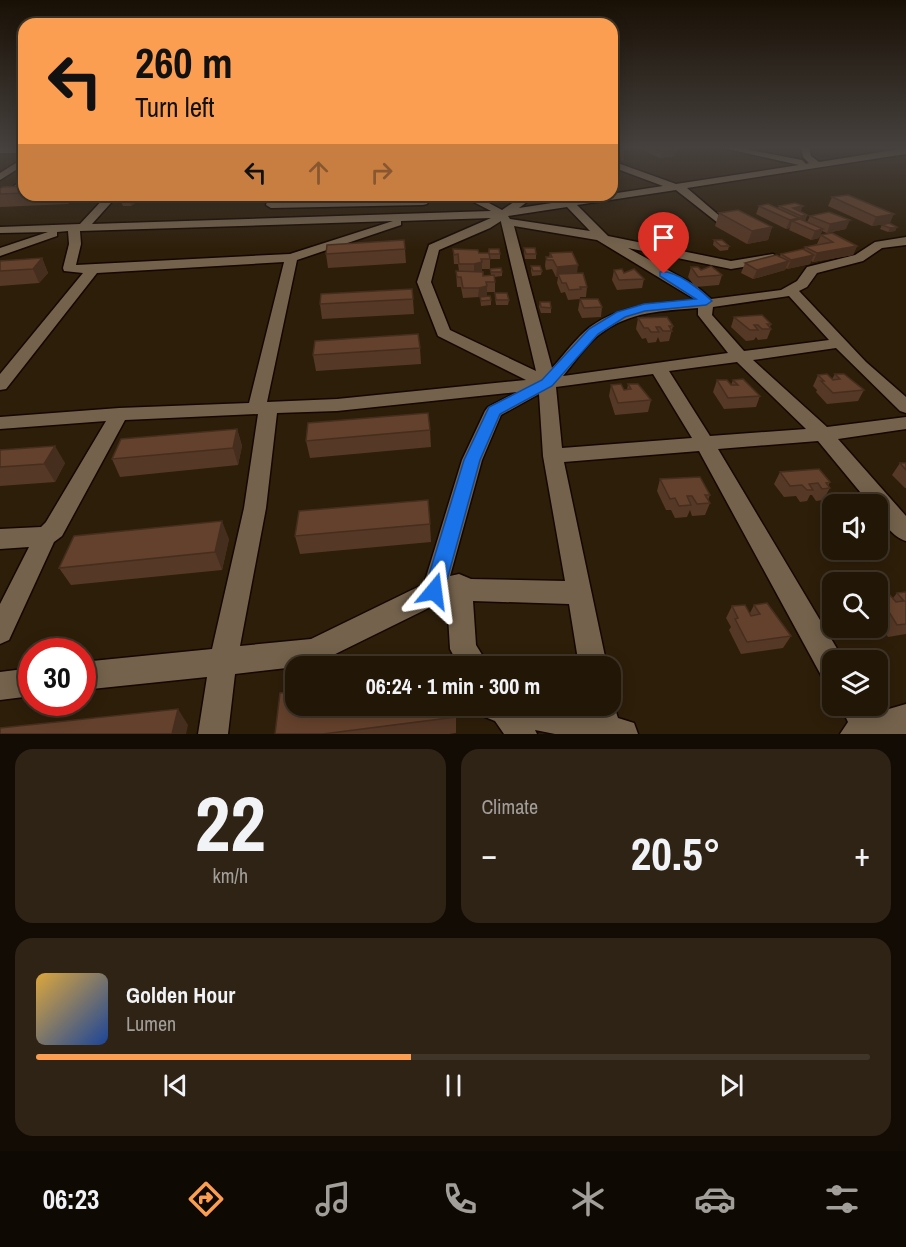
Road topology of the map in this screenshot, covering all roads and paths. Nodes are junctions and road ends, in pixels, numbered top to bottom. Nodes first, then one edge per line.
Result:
1 (662, 181) edge
2 (714, 181) edge
3 (18, 187) edge
4 (678, 187) junction
5 (618, 196) edge
6 (0, 201) edge
7 (106, 201) edge
8 (272, 201) edge
9 (424, 201) edge
10 (480, 201) edge
11 (524, 201) edge
12 (589, 201) edge
13 (349, 204) junction
14 (570, 204) junction
15 (412, 218) junction
16 (504, 218) junction
17 (348, 219) junction
18 (717, 220) dead end
19 (78, 227) junction
20 (0, 230) edge
21 (604, 239) junction
22 (906, 241) edge
23 (0, 252) edge
24 (787, 255) edge
25 (291, 258) junction
26 (92, 270) junction
27 (792, 291) junction
28 (706, 301) junction
29 (841, 344) junction
30 (739, 356) junction
31 (657, 366) junction
32 (547, 383) junction
33 (0, 385) edge
34 (906, 407) edge
35 (263, 408) junction
36 (119, 414) junction
37 (0, 423) edge
38 (906, 423) edge
39 (823, 434) junction
40 (705, 444) junction
41 (553, 456) junction
42 (906, 532) edge
43 (46, 536) junction
44 (0, 539) edge
45 (446, 588) junction
46 (580, 593) junction
47 (0, 630) edge
48 (822, 650) edge
49 (468, 656) edge
50 (591, 656) edge
51 (223, 661) junction
52 (96, 675) edge
53 (18, 684) edge
54 (0, 686) edge
55 (507, 716) edge
56 (554, 716) edge
57 (857, 716) edge
58 (906, 719) edge
59 (609, 726) edge
60 (862, 732) edge
61 (213, 734) edge
62 (522, 734) edge

1 - 4 street
2 - 4 street
3 - 6 street
4 - 5 street
4 - 18 street
7 - 19 street
8 - 13 street
9 - 13 street
10 - 16 street
11 - 16 street
12 - 14 street
13 - 17 street
14 - 16 street
14 - 21 street
15 - 16 street
15 - 17 street
15 - 25 street
16 - 21 street
16 - 32 street
16 - 32 street
17 - 19 street
19 - 20 street
19 - 23 street
19 - 26 street
21 - 24 street
21 - 28 street
22 - 27 street
25 - 26 street
25 - 35 street
26 - 33 street
27 - 28 street
27 - 29 street
28 - 30 street
28 - 32 street
29 - 30 street
29 - 34 street
30 - 31 street
30 - 39 street
31 - 32 street
31 - 40 street
32 - 35 street
32 - 41 street
32 - 45 street
35 - 36 street
35 - 51 street
36 - 37 street
36 - 43 street
38 - 39 street
39 - 40 street
39 - 42 street
40 - 41 street
40 - 48 street
41 - 46 street
43 - 44 street
43 - 47 street
45 - 46 street
45 - 49 street
45 - 51 street
46 - 50 street
51 - 52 street
51 - 61 street
53 - 54 street
55 - 62 street
56 - 59 street
57 - 60 street
58 - 60 street

